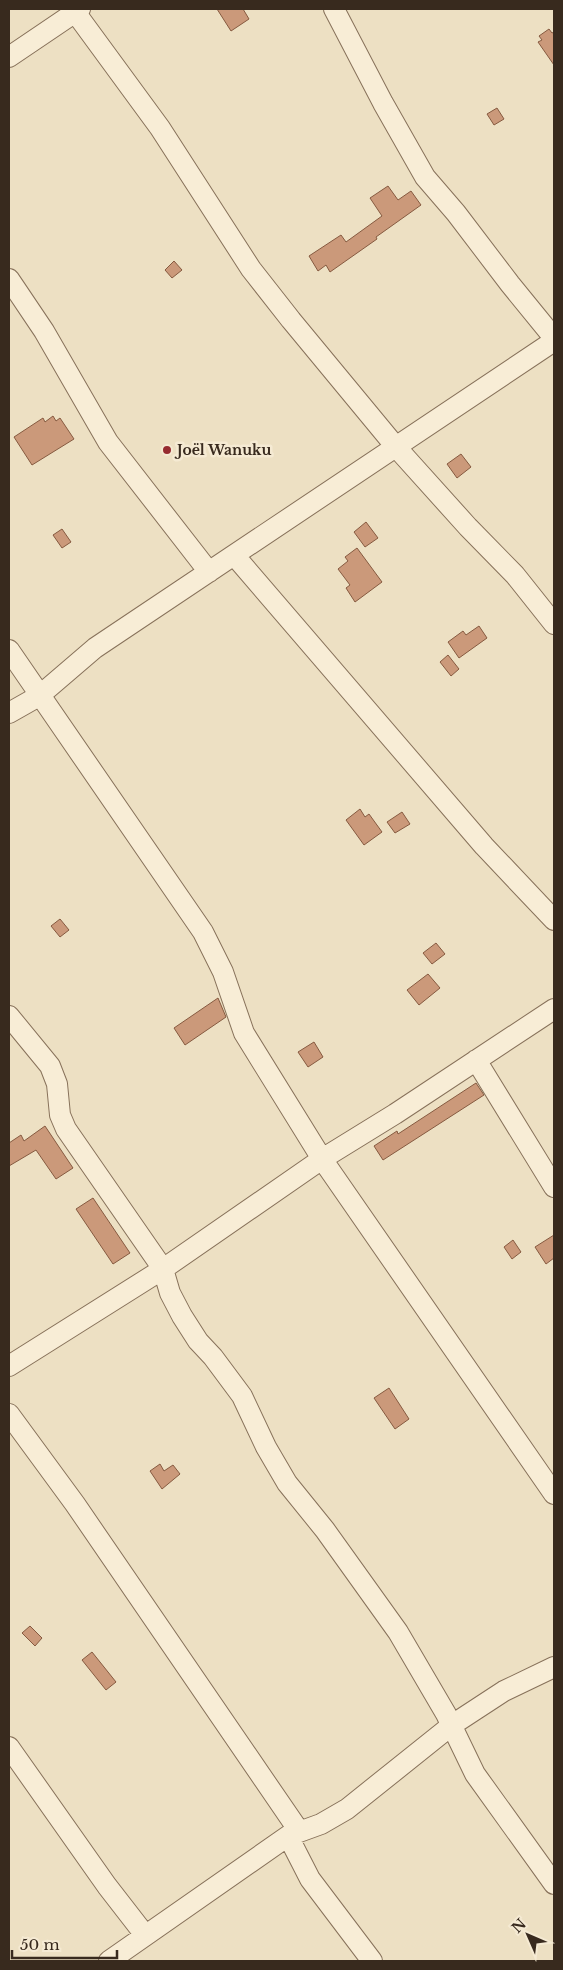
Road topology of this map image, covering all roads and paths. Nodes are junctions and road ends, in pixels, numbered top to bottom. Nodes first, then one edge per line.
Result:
1 (334, 9) edge
2 (77, 10) edge
3 (11, 52) edge
4 (9, 279) edge
5 (554, 339) edge
6 (396, 447) junction
7 (234, 555) junction
8 (208, 572) junction
9 (554, 624) edge
10 (9, 650) edge
11 (39, 696) junction
12 (9, 712) edge
13 (554, 920) edge
14 (554, 1009) edge
15 (9, 1016) edge
16 (476, 1060) junction
17 (322, 1159) junction
18 (554, 1187) edge
19 (163, 1269) junction
20 (9, 1366) edge
21 (9, 1414) edge
22 (554, 1494) edge
23 (554, 1667) edge
24 (452, 1726) junction
25 (9, 1748) edge
26 (293, 1833) junction
27 (554, 1884) edge
28 (137, 1947) edge
29 (109, 1961) edge
30 (372, 1961) edge

1 - 5 street
2 - 3 street
2 - 6 street
4 - 8 street
5 - 6 street
6 - 7 street
6 - 9 street
7 - 8 street
7 - 13 street
8 - 11 street
10 - 11 street
11 - 12 street
11 - 17 street
14 - 16 street
15 - 19 street
16 - 17 street
16 - 18 street
17 - 19 street
17 - 22 street
19 - 20 street
19 - 24 street
21 - 26 street
23 - 24 street
24 - 26 street
24 - 27 street
25 - 28 street
26 - 28 street
26 - 30 street
28 - 29 street

